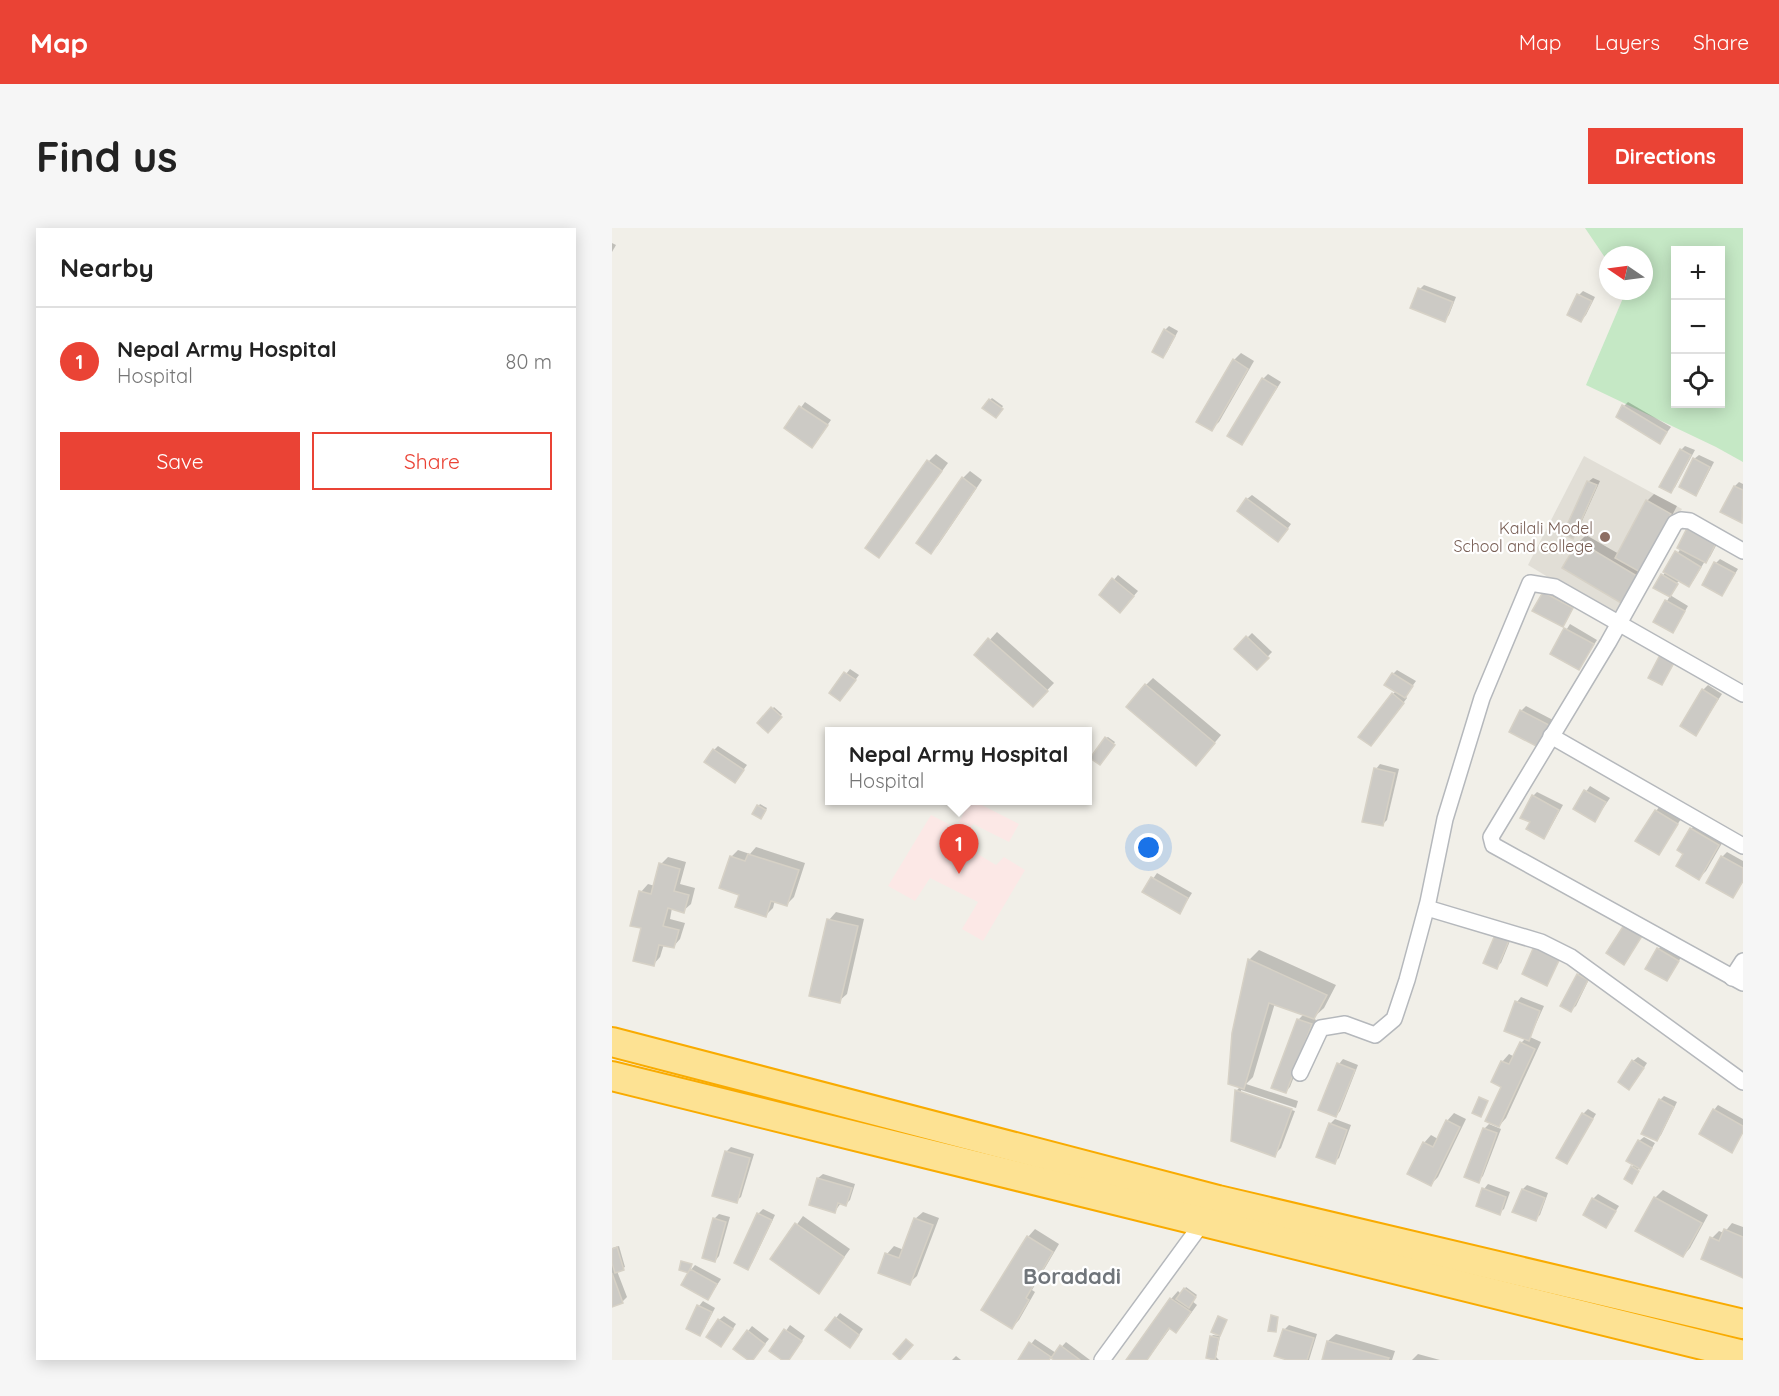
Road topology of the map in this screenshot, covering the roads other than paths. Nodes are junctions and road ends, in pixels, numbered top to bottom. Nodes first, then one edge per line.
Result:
1 (1743, 551) edge
2 (1618, 624) junction
3 (1743, 694) edge
4 (1551, 736) junction
5 (1743, 846) edge
6 (1427, 908) junction
7 (1743, 961) edge
8 (1738, 981) edge
9 (612, 1042) edge
10 (1300, 1073) dead end
11 (612, 1076) edge
12 (1743, 1082) edge
13 (1203, 1222) junction
14 (1743, 1324) edge
15 (1743, 1355) edge
16 (1102, 1360) edge

1 - 2 street
2 - 3 street
2 - 4 street
2 - 6 street
4 - 5 street
4 - 8 street
6 - 10 street
6 - 12 street
7 - 8 street
9 - 14 highway
11 - 13 highway
13 - 15 highway
13 - 16 street

